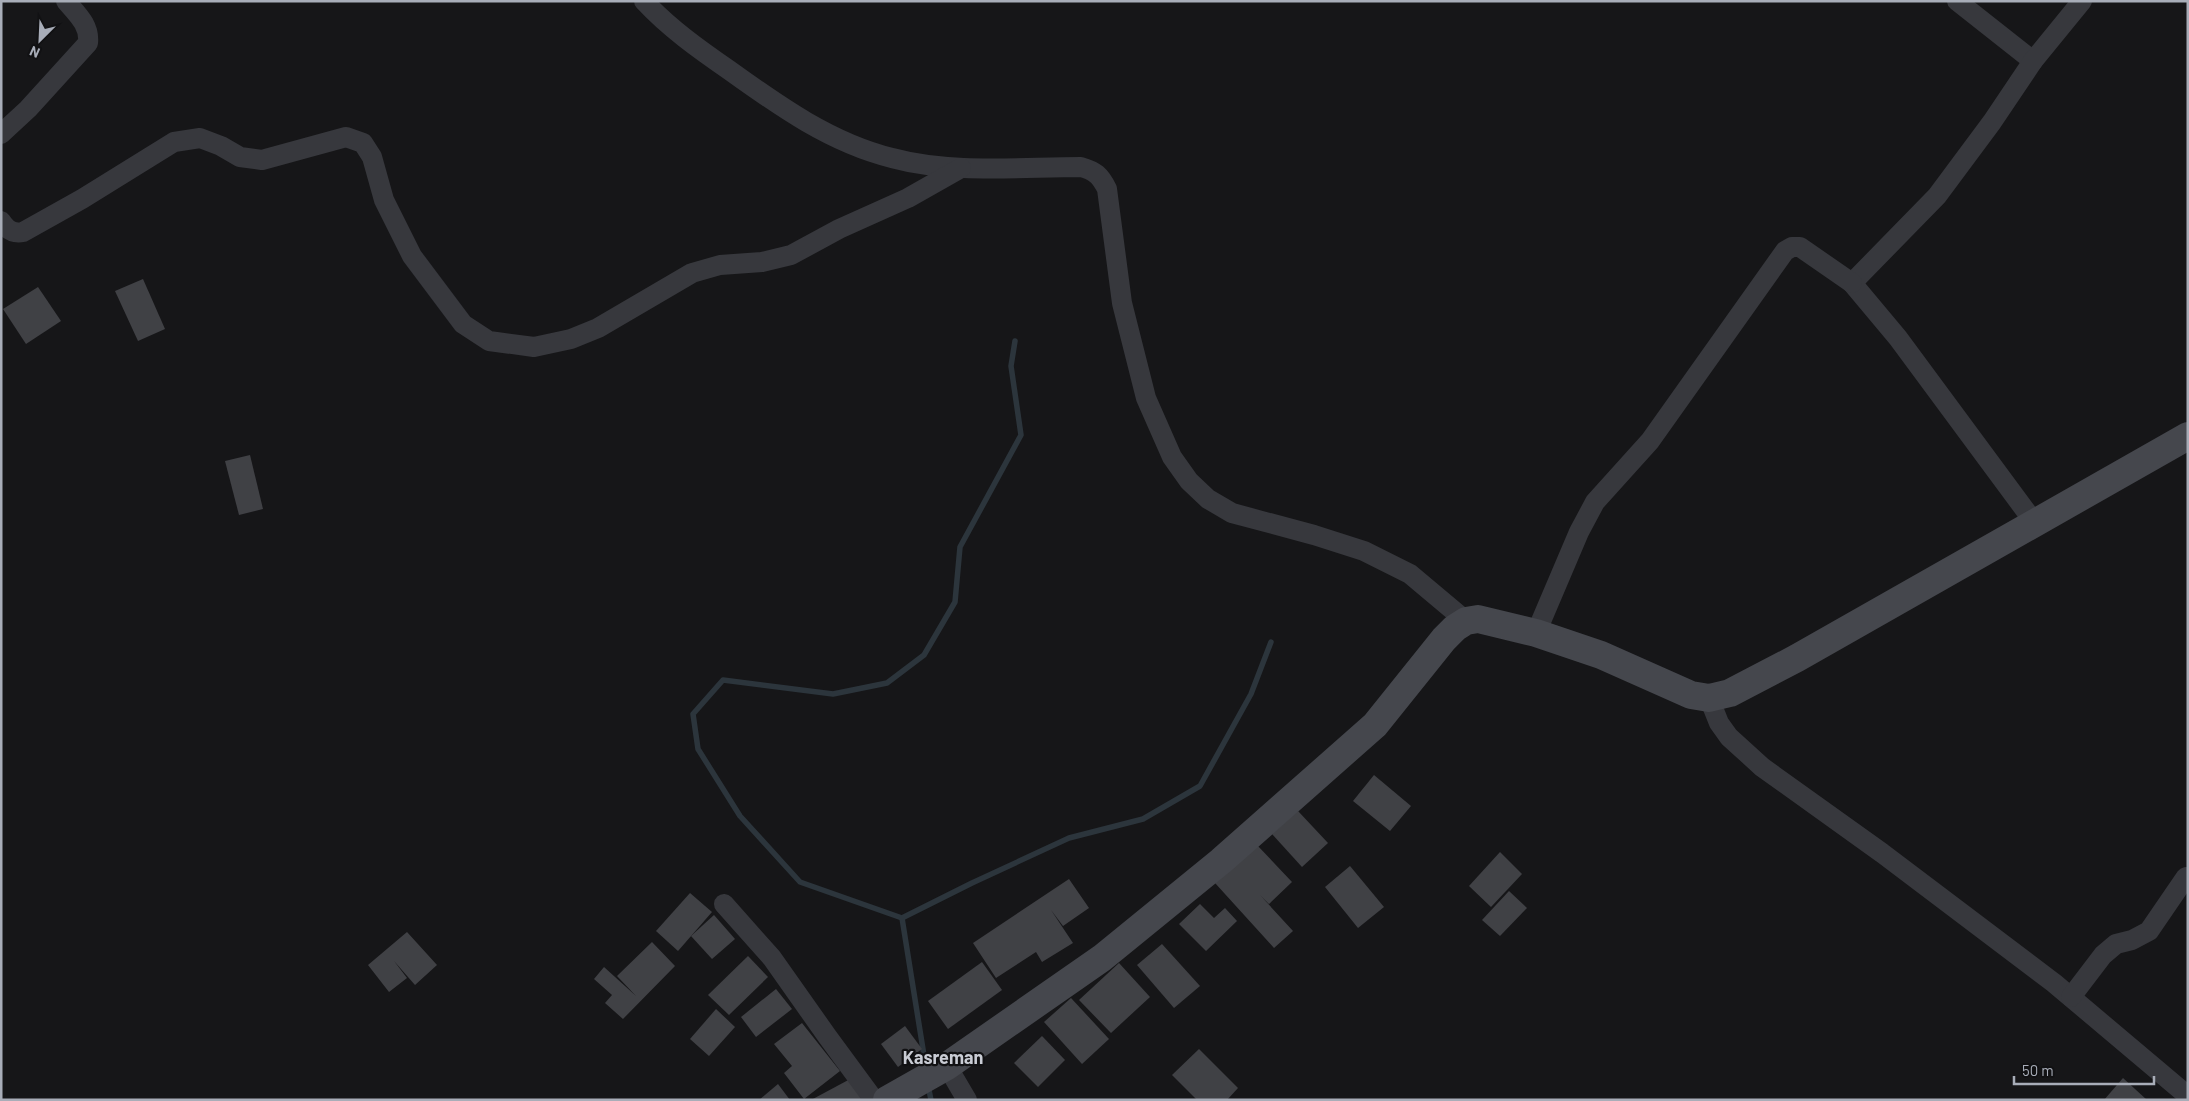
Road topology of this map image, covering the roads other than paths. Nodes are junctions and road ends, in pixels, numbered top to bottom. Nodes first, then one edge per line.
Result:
1 (66, 1) edge
2 (644, 1) edge
3 (1957, 1) edge
4 (2082, 1) edge
5 (2033, 61) junction
6 (1, 134) edge
7 (961, 168) junction
8 (1, 221) edge
9 (1852, 283) junction
10 (2188, 436) edge
11 (2034, 522) junction
12 (1466, 621) junction
13 (1536, 633) junction
14 (1709, 698) junction
15 (2186, 877) dead end
16 (724, 904) dead end
17 (2071, 997) junction
18 (916, 1085) edge
19 (2188, 1096) edge
20 (874, 1100) edge
21 (967, 1100) edge

1 - 6 street
2 - 7 street
3 - 5 street
4 - 5 street
5 - 9 street
7 - 8 street
7 - 12 street
9 - 11 street
9 - 13 street
10 - 11 street
11 - 14 street
12 - 13 street
12 - 18 street
13 - 14 street
14 - 17 street
15 - 17 street
16 - 20 street
17 - 19 street
18 - 21 street

